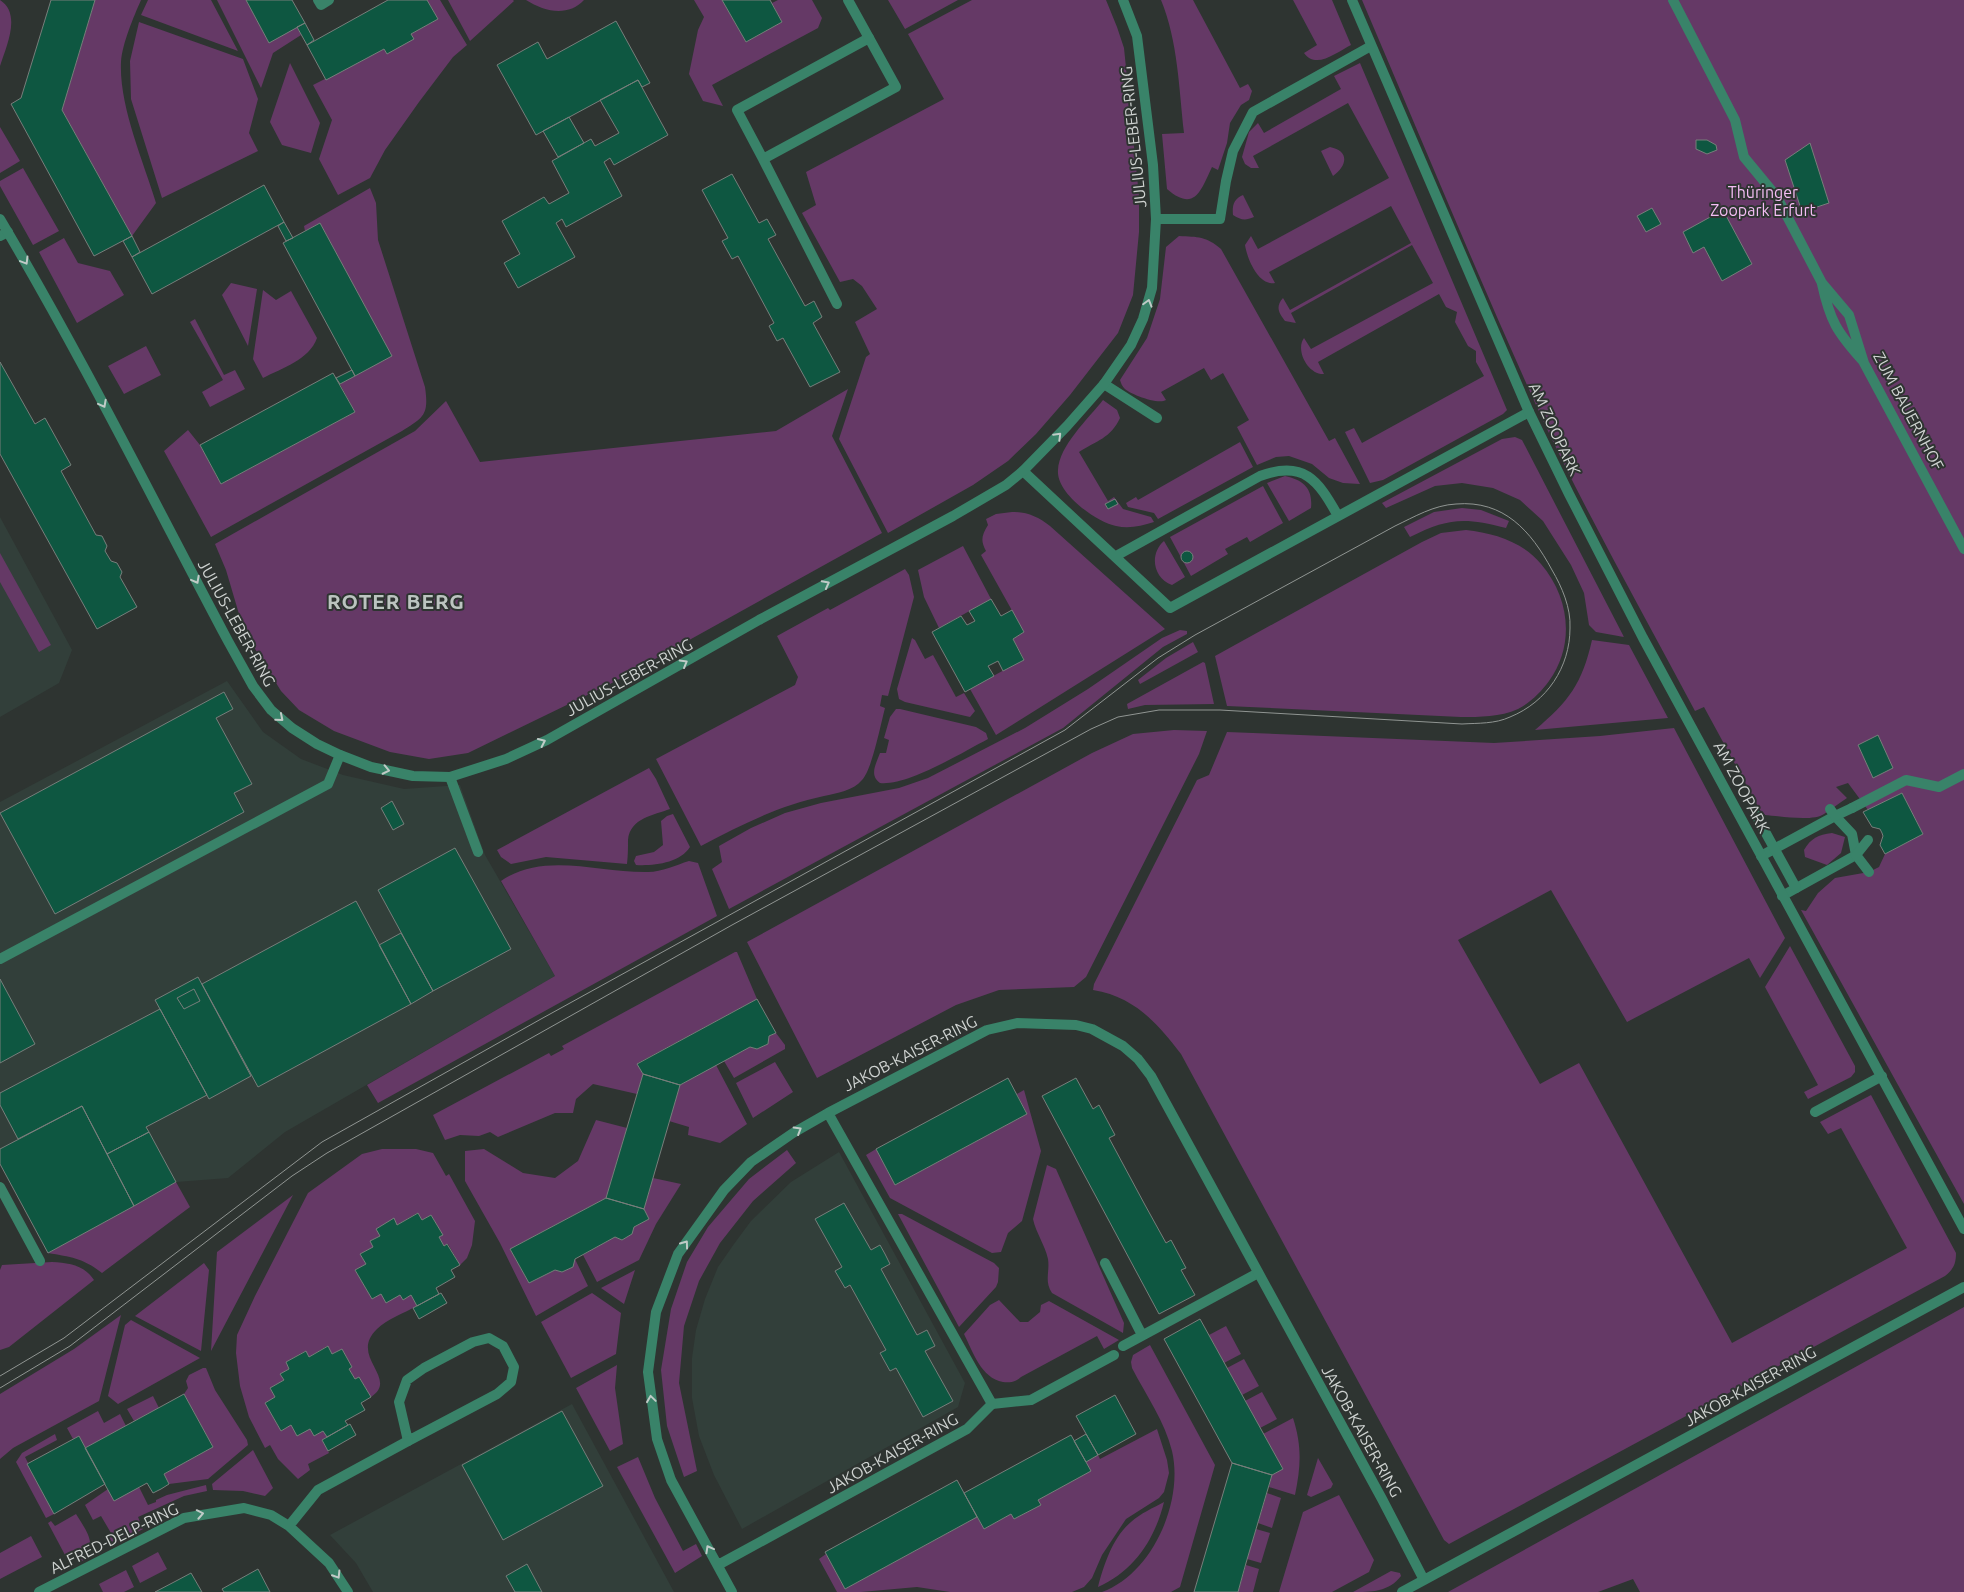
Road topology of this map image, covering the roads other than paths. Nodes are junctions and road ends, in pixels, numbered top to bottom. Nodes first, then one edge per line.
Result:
1 (318, 0) edge
2 (330, 0) edge
3 (848, 0) edge
4 (1123, 0) edge
5 (1352, 0) edge
6 (1673, 0) edge
7 (869, 38) junction
8 (1372, 46) junction
9 (763, 159) junction
10 (0, 219) edge
11 (1156, 219) junction
12 (4, 234) edge
13 (1822, 283) junction
14 (837, 304) dead end
15 (1864, 363) junction
16 (1104, 384) junction
17 (1529, 412) junction
18 (1157, 418) dead end
19 (1023, 471) junction
20 (1338, 516) junction
21 (1964, 549) edge
22 (1116, 556) junction
23 (340, 755) junction
24 (1964, 774) edge
25 (450, 777) junction
26 (1832, 812) junction
27 (1756, 815) dead end
28 (1868, 840) dead end
29 (1775, 848) junction
30 (478, 852) dead end
31 (1856, 855) junction
32 (1761, 856) junction
33 (1869, 872) dead end
34 (1796, 888) junction
35 (1782, 896) junction
36 (0, 959) edge
37 (1882, 1076) junction
38 (1815, 1112) dead end
39 (828, 1113) junction
40 (0, 1187) edge
41 (1964, 1229) edge
42 (40, 1261) dead end
43 (1105, 1263) dead end
44 (1258, 1273) junction
45 (1964, 1287) edge
46 (1142, 1335) junction
47 (1123, 1346) dead end
48 (1114, 1355) dead end
49 (992, 1404) junction
50 (408, 1441) junction
51 (289, 1526) junction
52 (718, 1565) junction
53 (1424, 1580) junction
54 (39, 1592) edge
55 (348, 1592) edge
56 (732, 1592) edge
57 (1402, 1592) edge

1 - 2 street
3 - 7 street
4 - 11 street, JULIUS-LEBER-RING
5 - 8 street, AM ZOOPARK
6 - 13 street, ZUM BAUERNHOF
7 - 9 street
7 - 9 street
8 - 11 street
8 - 17 street, AM ZOOPARK
9 - 14 street
10 - 12 street, JULIUS-LEBER-RING
16 -> 11 street, JULIUS-LEBER-RING
12 -> 23 street, JULIUS-LEBER-RING
13 - 15 street, ZUM BAUERNHOF
13 - 15 street
15 - 21 street, ZUM BAUERNHOF
16 - 18 street
19 -> 16 street, JULIUS-LEBER-RING
17 - 20 street
17 - 32 street, AM ZOOPARK
19 - 22 street
25 -> 19 street, JULIUS-LEBER-RING
20 - 22 street
20 - 22 street
23 -> 25 street, JULIUS-LEBER-RING
23 - 36 street
24 - 26 street, AM ZOOPARK
25 - 30 street
26 - 29 street, AM ZOOPARK
26 - 31 street
27 - 29 street, AM ZOOPARK
28 - 31 street
29 - 32 street, AM ZOOPARK
29 - 34 street, AM ZOOPARK
31 - 33 street
31 - 34 street
32 - 35 street, AM ZOOPARK
34 - 35 street
35 - 37 street, AM ZOOPARK
37 - 38 street
37 - 41 street, AM ZOOPARK
39 - 44 street, JAKOB-KAISER-RING
39 - 49 street
52 -> 39 street, JAKOB-KAISER-RING
40 - 42 street
43 - 46 street
44 - 46 street
44 - 53 street, JAKOB-KAISER-RING
45 - 53 street, JAKOB-KAISER-RING
46 - 47 street
48 - 49 street
49 - 52 street, JAKOB-KAISER-RING
50 - 50 street
50 - 51 street
54 -> 51 street, ALFRED-DELP-RING
51 -> 55 street, ALFRED-DELP-RING
52 - 56 street, JAKOB-KAISER-RING
53 - 57 street

